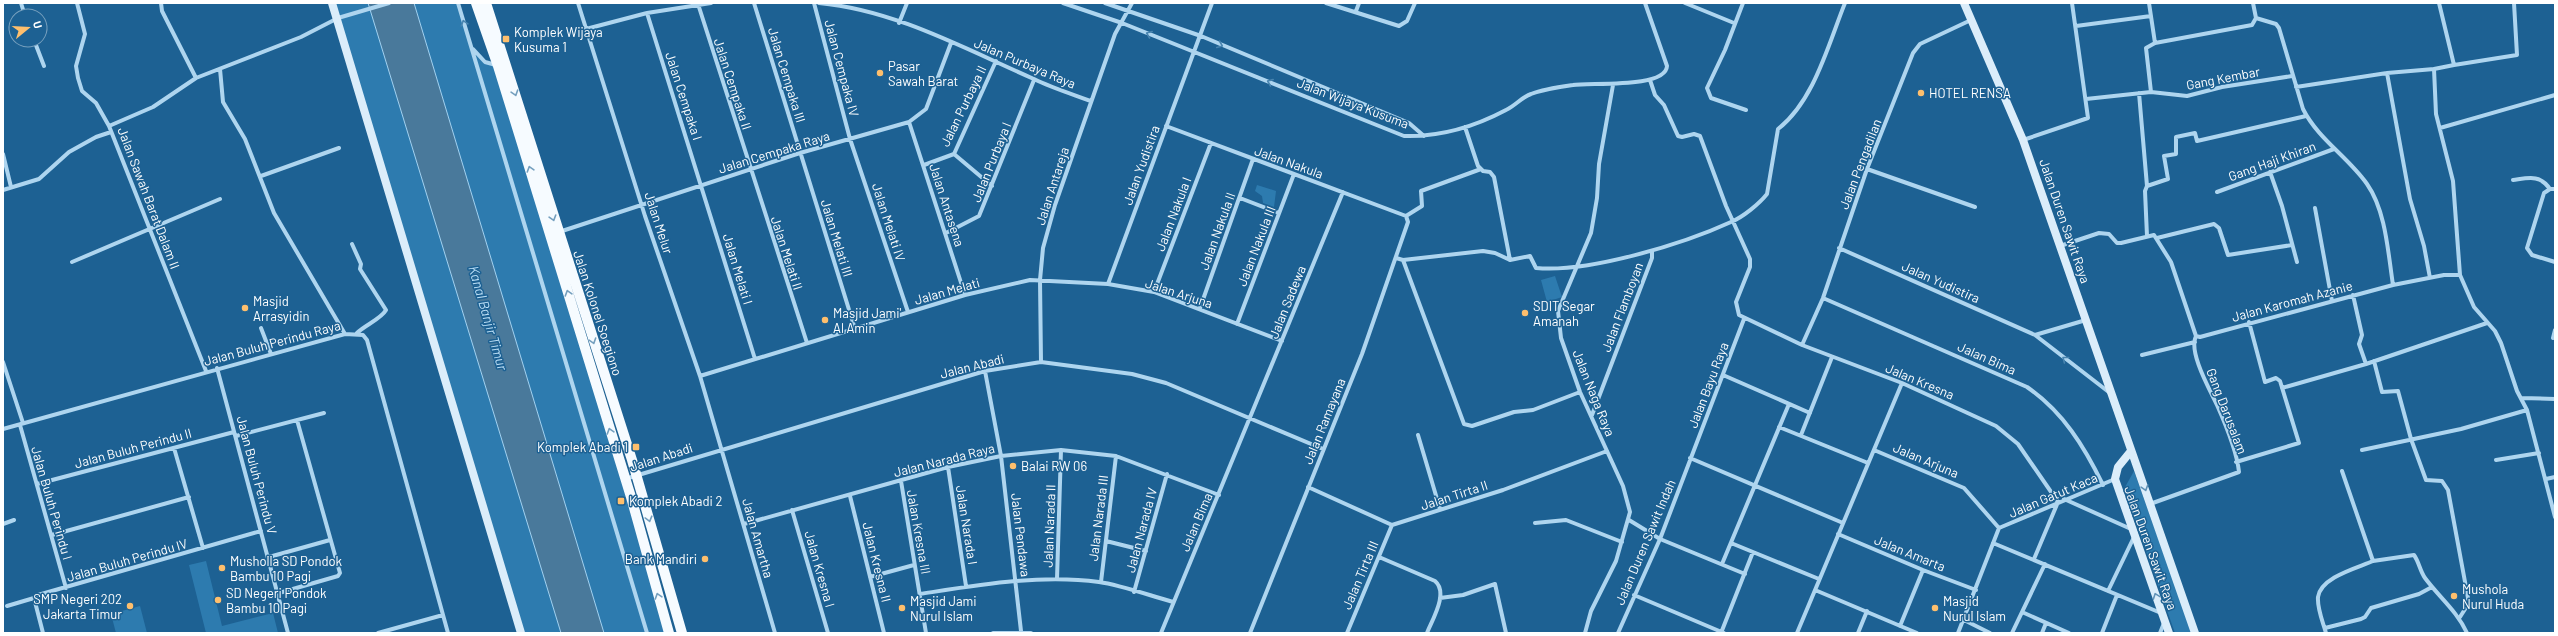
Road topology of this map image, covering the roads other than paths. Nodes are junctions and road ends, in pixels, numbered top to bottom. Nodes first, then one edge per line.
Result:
1 (78, 3) edge
2 (161, 3) edge
3 (332, 3) edge
4 (389, 3) edge
5 (458, 3) edge
6 (476, 3) edge
7 (486, 3) edge
8 (578, 3) edge
9 (711, 3) edge
10 (754, 3) edge
11 (814, 3) edge
12 (819, 3) edge
13 (907, 3) edge
14 (1064, 3) edge
15 (1105, 3) edge
16 (1132, 3) edge
17 (1212, 3) edge
18 (1326, 3) edge
19 (1359, 3) edge
20 (1415, 3) edge
21 (1645, 3) edge
22 (1685, 3) edge
23 (1743, 3) edge
24 (1845, 3) edge
25 (1964, 3) edge
26 (2072, 3) edge
27 (2149, 3) edge
28 (2252, 3) edge
29 (2439, 3) edge
30 (2514, 3) edge
31 (698, 4) junction
32 (1356, 11) junction
33 (647, 12) junction
34 (1129, 12) junction
35 (2151, 16) junction
36 (338, 18) junction
37 (2256, 18) junction
38 (1971, 20) junction
39 (900, 23) junction
40 (1122, 23) junction
41 (1734, 23) junction
42 (2076, 26) junction
43 (586, 29) junction
44 (1201, 36) junction
45 (951, 43) junction
46 (2155, 43) junction
47 (470, 44) junction
48 (37, 48) edge
49 (1195, 52) junction
50 (996, 61) junction
51 (2454, 65) junction
52 (44, 66) dead end
53 (498, 66) junction
54 (220, 69) junction
55 (2434, 70) junction
56 (2387, 73) junction
57 (2292, 76) junction
58 (196, 78) junction
59 (1034, 80) junction
60 (1650, 80) junction
61 (1613, 85) junction
62 (2296, 87) junction
63 (2150, 92) junction
64 (2140, 93) junction
65 (2555, 95) edge
66 (2086, 99) junction
67 (1091, 101) junction
68 (1746, 110) dead end
69 (2306, 116) junction
70 (909, 122) junction
71 (109, 126) junction
72 (1166, 126) junction
73 (1465, 128) junction
74 (2440, 128) junction
75 (111, 132) junction
76 (1424, 136) junction
77 (850, 139) junction
78 (2023, 140) junction
79 (1211, 143) junction
80 (339, 148) dead end
81 (2334, 149) junction
82 (800, 153) junction
83 (3, 154) edge
84 (954, 154) junction
85 (1253, 160) junction
86 (924, 165) junction
87 (1481, 169) junction
88 (1867, 169) junction
89 (750, 170) junction
90 (2270, 172) junction
91 (1294, 174) junction
92 (261, 176) junction
93 (2513, 180) dead end
94 (702, 185) junction
95 (992, 186) junction
96 (2147, 186) junction
97 (11, 187) junction
98 (2550, 189) junction
99 (2555, 189) edge
100 (3, 190) edge
101 (1343, 192) junction
102 (2217, 192) dead end
103 (1240, 198) junction
104 (220, 199) dead end
105 (642, 204) junction
106 (1975, 207) dead end
107 (2316, 208) dead end
108 (1279, 213) junction
109 (1406, 216) junction
110 (1733, 222) junction
111 (150, 229) junction
112 (558, 232) junction
113 (946, 234) junction
114 (2147, 236) junction
115 (2157, 238) junction
116 (352, 244) dead end
117 (2292, 245) junction
118 (2060, 246) junction
119 (1839, 248) junction
120 (1652, 251) junction
121 (1396, 258) junction
122 (1403, 260) junction
123 (1510, 260) junction
124 (2554, 261) edge
125 (72, 262) dead end
126 (2297, 262) dead end
127 (1577, 267) junction
128 (2460, 275) junction
129 (2430, 278) junction
130 (1040, 280) junction
131 (1108, 284) junction
132 (2392, 285) junction
133 (1154, 292) junction
134 (965, 295) junction
135 (2353, 295) junction
136 (1823, 298) junction
137 (2332, 301) junction
138 (1200, 308) junction
139 (908, 312) junction
140 (1744, 319) junction
141 (2087, 320) junction
142 (2249, 322) junction
143 (2487, 323) junction
144 (1237, 324) junction
145 (261, 328) dead end
146 (855, 328) junction
147 (2555, 330) edge
148 (357, 333) junction
149 (345, 334) junction
150 (2035, 335) junction
151 (2196, 336) junction
152 (2553, 338) dead end
153 (1282, 341) junction
154 (2194, 342) junction
155 (806, 343) junction
156 (1802, 345) junction
157 (271, 354) junction
158 (2142, 355) dead end
159 (1832, 357) junction
160 (755, 359) junction
161 (2374, 361) junction
162 (3, 362) edge
163 (1041, 362) junction
164 (2366, 364) junction
165 (217, 368) junction
166 (206, 371) junction
167 (985, 371) junction
168 (1723, 375) junction
169 (700, 376) junction
170 (1902, 383) junction
171 (2282, 388) junction
172 (1580, 392) junction
173 (2110, 393) junction
174 (2521, 398) junction
175 (2555, 399) edge
176 (1789, 404) junction
177 (2527, 410) junction
178 (324, 413) dead end
179 (1810, 413) junction
180 (1592, 414) junction
181 (1249, 419) junction
182 (297, 420) junction
183 (21, 424) junction
184 (1779, 427) junction
185 (3, 429) edge
186 (235, 434) junction
187 (1418, 435) dead end
188 (1801, 435) junction
189 (2411, 440) junction
190 (174, 448) junction
191 (721, 448) junction
192 (1323, 448) junction
193 (1061, 450) junction
194 (1874, 450) junction
195 (2362, 450) dead end
196 (1607, 451) junction
197 (2131, 451) junction
198 (2540, 453) junction
199 (1001, 456) junction
200 (1116, 456) junction
201 (1690, 458) junction
202 (2496, 460) dead end
203 (2236, 462) junction
204 (1868, 463) junction
205 (948, 467) junction
206 (2342, 471) dead end
207 (1167, 474) junction
208 (637, 475) junction
209 (2555, 478) edge
210 (625, 479) junction
211 (2115, 479) junction
212 (2546, 479) junction
213 (901, 481) junction
214 (37, 484) junction
215 (2103, 485) junction
216 (1754, 486) junction
217 (1308, 487) junction
218 (1219, 495) junction
219 (850, 496) junction
220 (188, 497) junction
221 (2064, 499) junction
222 (2058, 502) junction
223 (2150, 504) junction
224 (1440, 509) junction
225 (792, 510) junction
226 (2555, 517) edge
227 (14, 520) dead end
228 (1629, 520) junction
229 (1535, 523) dead end
230 (1843, 523) junction
231 (3, 524) edge
232 (744, 524) junction
233 (1392, 525) junction
234 (1999, 528) junction
235 (261, 532) junction
236 (2133, 533) junction
237 (1838, 534) junction
238 (52, 535) junction
239 (1660, 539) junction
240 (330, 540) junction
241 (1106, 541) junction
242 (1622, 542) junction
243 (1731, 543) junction
244 (1993, 543) junction
245 (203, 548) junction
246 (1146, 550) junction
247 (1753, 552) junction
248 (269, 557) junction
249 (1379, 557) junction
250 (2034, 559) junction
251 (2373, 561) junction
252 (1722, 564) junction
253 (2045, 564) junction
254 (914, 565) junction
255 (1923, 570) junction
256 (1745, 574) junction
257 (870, 577) junction
258 (1057, 579) junction
259 (1819, 579) junction
260 (1017, 582) junction
261 (1101, 582) junction
262 (966, 586) junction
263 (2432, 587) junction
264 (66, 588) junction
265 (1815, 590) junction
266 (1976, 590) junction
267 (2108, 591) junction
268 (1134, 592) junction
269 (279, 593) junction
270 (920, 594) junction
271 (1634, 595) junction
272 (2117, 595) junction
273 (34, 598) junction
274 (1440, 598) junction
275 (1173, 602) junction
276 (7, 606) dead end
277 (1867, 611) junction
278 (2022, 612) junction
279 (443, 615) junction
280 (2163, 617) junction
281 (2460, 617) junction
282 (1964, 620) junction
283 (2046, 623) junction
284 (1900, 626) junction
285 (521, 631) edge
286 (2325, 631) edge
287 (1021, 632) junction
288 (43, 633) edge
289 (288, 633) edge
290 (378, 633) edge
291 (448, 633) edge
292 (647, 633) edge
293 (669, 633) edge
294 (682, 633) edge
295 (775, 633) edge
296 (828, 633) edge
297 (884, 633) edge
298 (926, 633) edge
299 (993, 633) edge
300 (1031, 633) edge
301 (1161, 633) edge
302 (1250, 633) edge
303 (1347, 633) edge
304 (1426, 633) edge
305 (1506, 633) edge
306 (1585, 633) edge
307 (1618, 633) edge
308 (1722, 633) edge
309 (1797, 633) edge
310 (1858, 633) edge
311 (1917, 633) edge
312 (1958, 633) edge
313 (1990, 633) edge
314 (2012, 633) edge
315 (2042, 633) edge
316 (2069, 633) edge
317 (2102, 633) edge
318 (2160, 633) edge
319 (2169, 633) edge
320 (2195, 633) edge
321 (2467, 633) edge

1 - 71 street
2 - 58 street
3 - 36 street
4 - 36 street, Jalan Sawah Barat Dalam II
47 -> 5 street
6 - 53 main road, Jalan Kolonel Soegiono
7 -> 112 main road, Jalan Kolonel Soegiono
8 - 43 street, Jalan Melur
9 - 31 street
10 - 82 street, Jalan Cempaka III
11 - 77 street, Jalan Cempaka IV
12 - 39 street, Jalan Purbaya Raya
13 - 39 street
14 - 40 street, Jalan Wijaya Kusuma
15 - 34 street, Jalan Wijaya Kusuma
16 - 34 street, Jalan Antareja
17 - 44 street, Jalan Yudistira
18 - 32 street
19 - 32 street
20 - 32 street
21 - 60 street
22 - 41 street
23 - 41 street
24 - 110 street
25 - 38 street, Jalan Duren Sawit Raya
26 - 42 street
27 - 35 street
28 - 37 street
29 - 51 street
30 - 51 street
31 - 33 street
31 - 89 street, Jalan Cempaka II
33 - 43 street
33 - 94 street, Jalan Cempaka I
34 - 40 street, Jalan Antareja
34 - 44 street, Jalan Wijaya Kusuma
35 - 42 street
35 - 46 street
36 - 54 street, Jalan Sawah Barat Dalam II
36 - 285 street
37 - 46 street
37 - 57 street
38 - 78 street, Jalan Duren Sawit Raya
38 - 88 street, Jalan Pengadilan
39 - 45 street, Jalan Purbaya Raya
49 -> 40 street, Jalan Wijaya Kusuma
40 - 67 street, Jalan Antareja
41 - 68 street
42 - 66 street
43 - 105 street, Jalan Melur
44 - 49 street, Jalan Yudistira
44 -> 76 street, Jalan Wijaya Kusuma
45 - 50 street, Jalan Purbaya Raya
45 - 70 street, Jalan Cempaka Raya
46 - 63 street
47 - 53 street
47 - 292 street
48 - 52 street
49 - 72 street, Jalan Yudistira
76 -> 49 street, Jalan Wijaya Kusuma
50 - 59 street, Jalan Purbaya Raya
50 - 84 street, Jalan Purbaya II
51 - 55 street
210 -> 53 main road, Jalan Kolonel Soegiono
54 - 58 street, Jalan Sawah Barat Dalam II
54 - 92 street
55 - 56 street
55 - 74 street
56 - 62 street
56 - 129 street
57 - 62 street
57 - 63 street, Gang Kembar
58 - 71 street, Jalan Sawah Barat Dalam II
59 - 67 street, Jalan Purbaya Raya
59 - 95 street, Jalan Purbaya I
60 - 61 street
60 - 110 street
61 - 73 street
61 - 127 street, Jalan Naga Raya
62 - 69 street
63 - 64 street, Gang Kembar
64 - 66 street, Gang Kembar
64 - 96 street
65 - 74 street
66 - 78 street
67 - 130 street, Jalan Antareja
69 - 81 street
69 - 96 street
70 - 77 street, Jalan Cempaka Raya
70 - 86 street, Jalan Antasena
71 - 75 street, Jalan Sawah Barat Dalam II
72 - 79 street, Jalan Nakula
72 - 131 street, Jalan Yudistira
73 - 76 street
73 - 87 street
74 - 128 street
75 - 97 street
75 - 111 street, Jalan Sawah Barat Dalam II
77 - 82 street, Jalan Cempaka Raya
77 - 139 street, Jalan Melati IV
78 - 118 street, Jalan Duren Sawit Raya
79 - 85 street, Jalan Nakula
79 - 133 street, Jalan Nakula I
80 - 92 street
81 - 90 street, Gang Haji Khiran
81 - 132 street
82 - 89 street, Jalan Cempaka Raya
82 - 146 street, Jalan Melati III
83 - 97 street
84 - 86 street, Jalan Purbaya II
84 - 95 street
85 - 91 street, Jalan Nakula
85 - 103 street, Jalan Nakula II
86 - 113 street, Jalan Antasena
87 - 109 street
87 - 123 street
88 - 106 street
88 - 119 street, Jalan Pengadilan
89 - 94 street, Jalan Cempaka Raya
89 - 155 street, Jalan Melati II
90 - 102 street, Gang Haji Khiran
90 - 117 street
91 - 101 street, Jalan Nakula
91 - 108 street, Jalan Nakula III
92 - 149 street
93 - 98 street
94 - 105 street, Jalan Cempaka Raya
94 - 160 street, Jalan Melati I
95 - 113 street, Jalan Purbaya I
96 - 114 street
97 - 100 street
98 - 99 street
98 - 124 street
101 - 109 street, Jalan Nakula
101 - 153 street, Jalan Sadewa
103 - 108 street
103 - 138 street, Jalan Nakula II
104 - 111 street
105 - 112 street, Jalan Cempaka Raya
105 - 169 street, Jalan Melur
107 - 137 street
108 - 144 street, Jalan Nakula III
109 - 121 street, Jalan Ramayana
110 - 120 street
110 - 140 street
111 - 125 street
111 - 166 street, Jalan Sawah Barat Dalam II
112 -> 208 main road, Jalan Kolonel Soegiono
113 - 134 street, Jalan Antasena
114 - 115 street
114 - 118 street
115 - 117 street
115 - 151 street
116 - 148 street
117 - 126 street
118 - 141 street, Jalan Duren Sawit Raya
119 - 136 street, Jalan Pengadilan
119 - 150 street, Jalan Yudistira
120 - 127 street
120 - 180 street, Jalan Flamboyan
121 - 122 street
121 - 192 street, Jalan Ramayana
122 - 123 street
122 - 172 street
123 - 127 street
127 - 172 street, Jalan Naga Raya
128 - 129 street, Jalan Karomah Azanie
128 - 143 street
129 - 132 street, Jalan Karomah Azanie
130 - 131 street, Jalan Arjuna
130 - 134 street, Jalan Melati
130 - 163 street, Jalan Antareja
131 - 133 street, Jalan Arjuna
132 - 135 street, Jalan Karomah Azanie
133 - 138 street, Jalan Arjuna
134 - 139 street, Jalan Melati
135 - 137 street, Jalan Karomah Azanie
135 - 164 street
136 - 156 street, Jalan Pengadilan
136 - 215 street, Jalan Bima
137 - 142 street, Jalan Karomah Azanie
138 - 144 street, Jalan Arjuna
139 - 146 street, Jalan Melati
140 - 156 street, Jalan Kresna
140 - 168 street, Jalan Bayu Raya
141 - 150 street
141 - 173 street, Jalan Duren Sawit Raya
142 - 151 street, Jalan Karomah Azanie
142 - 171 street
143 - 161 street
143 - 174 street
144 - 153 street, Jalan Arjuna
145 - 157 street
146 - 155 street, Jalan Melati
147 - 152 street
148 - 149 street, Jalan Buluh Perindu Raya
148 - 279 street, Jalan Buluh Perindu Raya
149 - 157 street, Jalan Buluh Perindu Raya
173 -> 150 street, Jalan Yudistira
151 - 154 street
153 - 181 street, Jalan Sadewa
154 - 158 street
154 - 203 street, Gang Darusalam
155 - 160 street, Jalan Melati
156 - 159 street, Jalan Kresna
157 - 165 street, Jalan Buluh Perindu Raya
159 - 170 street, Jalan Kresna
159 - 179 street
160 - 169 street, Jalan Melati
161 - 164 street
161 - 189 street
162 - 183 street, Jalan Buluh Perindu I
163 - 167 street, Jalan Abadi
163 - 181 street, Jalan Abadi
164 - 171 street
165 - 166 street, Jalan Buluh Perindu Raya
165 - 186 street, Jalan Buluh Perindu V
166 - 183 street, Jalan Buluh Perindu Raya
167 - 191 street, Jalan Abadi
167 - 199 street, Jalan Pendawa
168 - 176 street
168 - 201 street, Jalan Bayu Raya
169 - 191 street, Jalan Melur
170 - 194 street
170 - 222 street, Jalan Kresna
171 - 203 street
172 - 180 street, Jalan Naga Raya
173 - 197 street, Jalan Duren Sawit Raya
174 - 175 street
174 - 177 street
176 - 179 street
176 - 184 street
177 - 189 street
177 - 198 street
178 - 182 street, Jalan Buluh Perindu II
179 - 188 street
180 - 196 street, Jalan Naga Raya
181 - 192 street, Jalan Abadi
181 - 218 street, Jalan Bima
182 - 186 street, Jalan Buluh Perindu II
182 - 240 street
183 - 185 street, Jalan Buluh Perindu Raya
183 - 214 street, Jalan Buluh Perindu I
184 - 188 street
184 - 216 street
186 - 190 street, Jalan Buluh Perindu II
186 - 235 street, Jalan Buluh Perindu V
187 - 224 street
188 - 204 street
189 - 195 street
189 - 281 street
190 - 214 street, Jalan Buluh Perindu II
190 - 220 street
191 - 208 street, Jalan Abadi
191 - 232 street, Jalan Amartha
192 - 217 street, Jalan Ramayana
193 - 199 street, Jalan Narada Raya
193 - 200 street, Jalan Narada Raya
193 - 258 street, Jalan Narada II
194 - 204 street
194 - 234 street, Jalan Arjuna
196 - 224 street, Jalan Tirta II
196 - 228 street, Jalan Naga Raya
197 - 211 street, Jalan Duren Sawit Raya
197 -> 223 street, Jalan Duren Sawit Raya
198 - 202 street
198 - 212 street
199 - 205 street, Jalan Narada Raya
199 - 260 street, Jalan Pendawa
200 - 207 street, Jalan Narada Raya
200 - 241 street, Jalan Narada III
201 - 216 street
201 - 239 street, Jalan Duren Sawit Indah
203 - 223 street, Gang Darusalam
204 - 230 street
205 - 213 street, Jalan Narada Raya
205 - 262 street, Jalan Narada I
206 - 251 street
207 - 218 street, Jalan Narada Raya
207 - 246 street, Jalan Narada IV
208 - 210 street, Jalan Abadi
208 -> 294 main road, Jalan Kolonel Soegiono
209 - 212 street
293 -> 210 main road, Jalan Kolonel Soegiono
211 - 215 street, Jalan Gatut Kaca
211 - 236 street, Jalan Duren Sawit Raya
212 - 226 street
213 - 219 street, Jalan Narada Raya
213 - 254 street, Jalan Kresna III
214 - 238 street, Jalan Buluh Perindu I
215 - 221 street, Jalan Gatut Kaca
216 - 230 street
216 - 243 street
217 - 233 street
217 - 302 street, Jalan Ramayana
218 - 275 street, Jalan Bima
219 - 225 street, Jalan Narada Raya
219 - 257 street, Jalan Kresna II
220 - 238 street
220 - 245 street
221 - 222 street, Jalan Gatut Kaca
221 - 236 street
222 - 234 street, Jalan Gatut Kaca
222 - 250 street
223 - 320 street, Jalan Duren Sawit Raya
224 - 233 street, Jalan Tirta II
225 - 232 street, Jalan Narada Raya
225 - 296 street, Jalan Kresna I
227 - 231 street
228 - 239 street
228 - 242 street, Jalan Naga Raya
229 - 242 street
230 - 237 street
232 - 295 street, Jalan Amartha
233 - 249 street, Jalan Tirta III
234 - 244 street
235 - 245 street, Jalan Buluh Perindu IV
235 - 248 street, Jalan Buluh Perindu V
236 - 267 street
280 -> 236 street, Jalan Duren Sawit Raya
237 - 255 street, Jalan Amarta
237 - 259 street
238 - 264 street, Jalan Buluh Perindu I
239 - 252 street
239 - 271 street, Jalan Duren Sawit Indah
240 - 248 street
240 - 269 street
241 - 246 street
241 - 261 street, Jalan Narada III
242 - 306 street, Jalan Naga Raya
243 - 247 street
243 - 252 street
244 - 250 street
244 - 266 street
245 - 264 street, Jalan Buluh Perindu IV
246 - 268 street, Jalan Narada IV
247 - 256 street
247 - 259 street
248 - 269 street, Jalan Buluh Perindu V
249 - 274 street
249 - 303 street, Jalan Tirta III
250 - 253 street
251 - 263 street
251 - 286 street
252 - 256 street
253 - 267 street
253 - 278 street
254 - 257 street
254 - 270 street, Jalan Kresna III
255 - 266 street, Jalan Amarta
255 - 284 street
256 - 308 street
257 - 297 street, Jalan Kresna II
258 - 260 street
258 - 261 street
259 - 265 street
260 - 262 street
260 - 287 street, Jalan Pendawa
261 - 268 street
262 - 270 street
263 - 281 street
263 - 286 street
264 - 273 street, Jalan Buluh Perindu IV
265 - 277 street
265 - 309 street
266 - 282 street
267 - 272 street
268 - 275 street
269 - 289 street, Jalan Buluh Perindu V
270 - 298 street, Jalan Kresna III
271 - 307 street, Jalan Duren Sawit Indah
271 - 308 street
272 - 280 street
272 - 317 street
273 - 276 street, Jalan Buluh Perindu IV
273 - 288 street
274 - 304 street
274 - 305 street
275 - 301 street, Jalan Bima
277 - 284 street
277 - 310 street
278 - 283 street
278 - 314 street
279 - 290 street
279 - 291 street, Jalan Buluh Perindu Raya
280 - 318 street
280 - 319 street, Jalan Duren Sawit Raya
281 - 321 street
282 - 312 street
282 - 313 street
283 - 315 street
283 - 316 street
284 - 311 street
287 - 299 street
287 - 300 street

